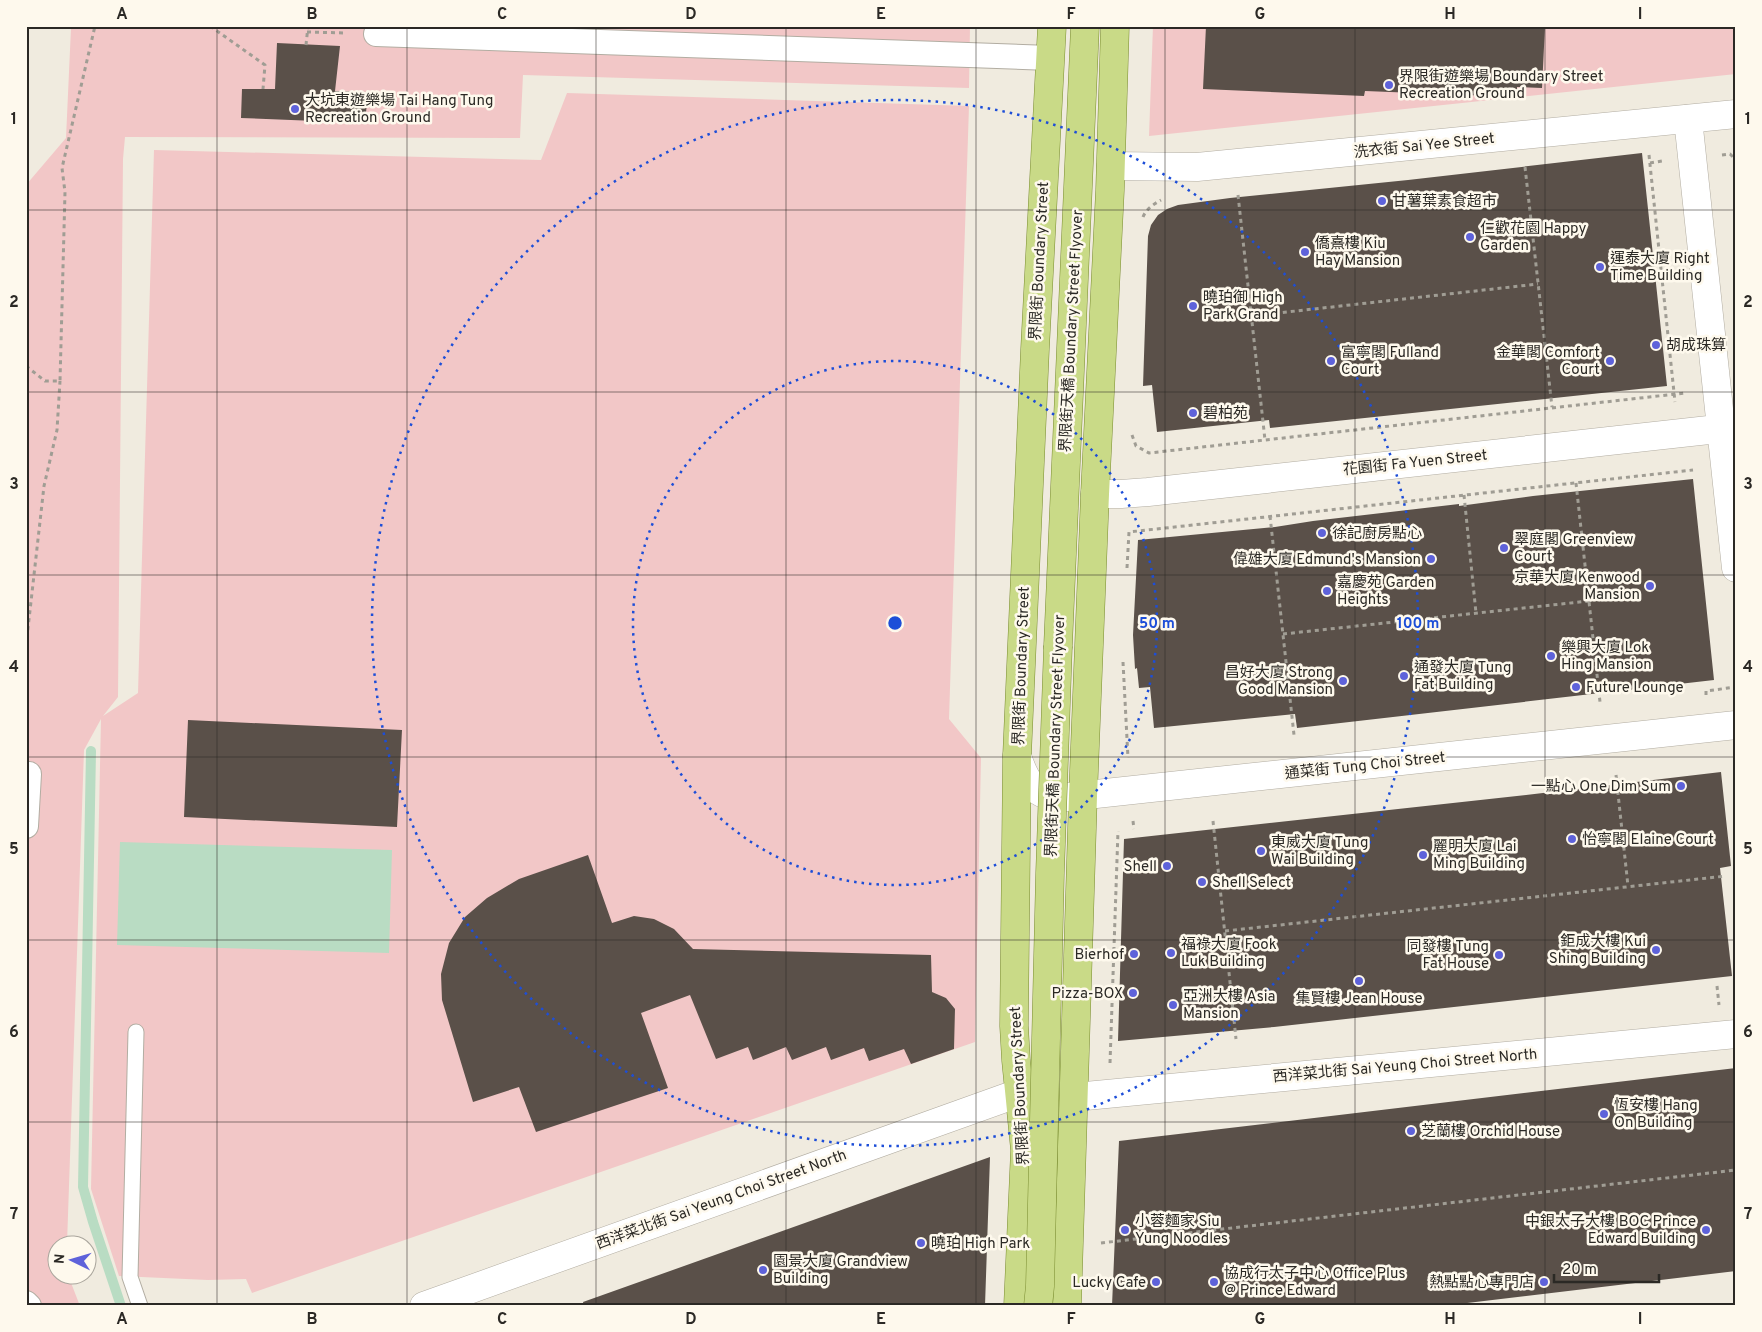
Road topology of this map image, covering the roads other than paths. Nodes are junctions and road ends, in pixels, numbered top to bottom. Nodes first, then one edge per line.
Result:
1 (1052, 26) edge
2 (1085, 26) edge
3 (1115, 26) edge
4 (366, 34) road end
5 (1050, 58) junction
6 (1736, 114) edge
7 (1688, 119) junction
8 (1111, 166) junction
9 (1728, 428) edge
10 (1095, 494) junction
11 (1736, 568) edge
12 (1736, 725) edge
13 (1017, 756) junction
14 (29, 774) dead end
15 (1083, 796) junction
16 (26, 826) edge
17 (136, 1032) dead end
18 (1736, 1034) edge
19 (1019, 1093) junction
20 (1075, 1097) junction
21 (140, 1306) edge
22 (424, 1306) edge
23 (1018, 1306) edge
24 (1038, 1306) edge
25 (1067, 1306) edge

1 - 5 main road, 界限街 Boundary Street
2 - 24 main road, 界限街天橋 Boundary Street Flyover, bridge
3 - 8 main road
4 - 5 street
5 - 13 main road, 界限街 Boundary Street
6 - 7 street, 洗衣街 Sai Yee Street
7 - 8 street, 洗衣街 Sai Yee Street
7 - 9 street
8 - 10 main road
9 - 10 street, 花園街 Fa Yuen Street
9 - 11 street
10 - 15 main road
12 - 15 street, 通菜街 Tung Choi Street
13 - 15 street, 通菜街 Tung Choi Street
13 - 19 main road, 界限街 Boundary Street
14 - 16 street
15 - 20 main road
17 - 21 lane
18 - 20 street, 西洋菜北街 Sai Yeung Choi Street North
19 - 22 street, 西洋菜北街 Sai Yeung Choi Street North
19 - 23 main road, 界限街 Boundary Street
20 - 25 main road

